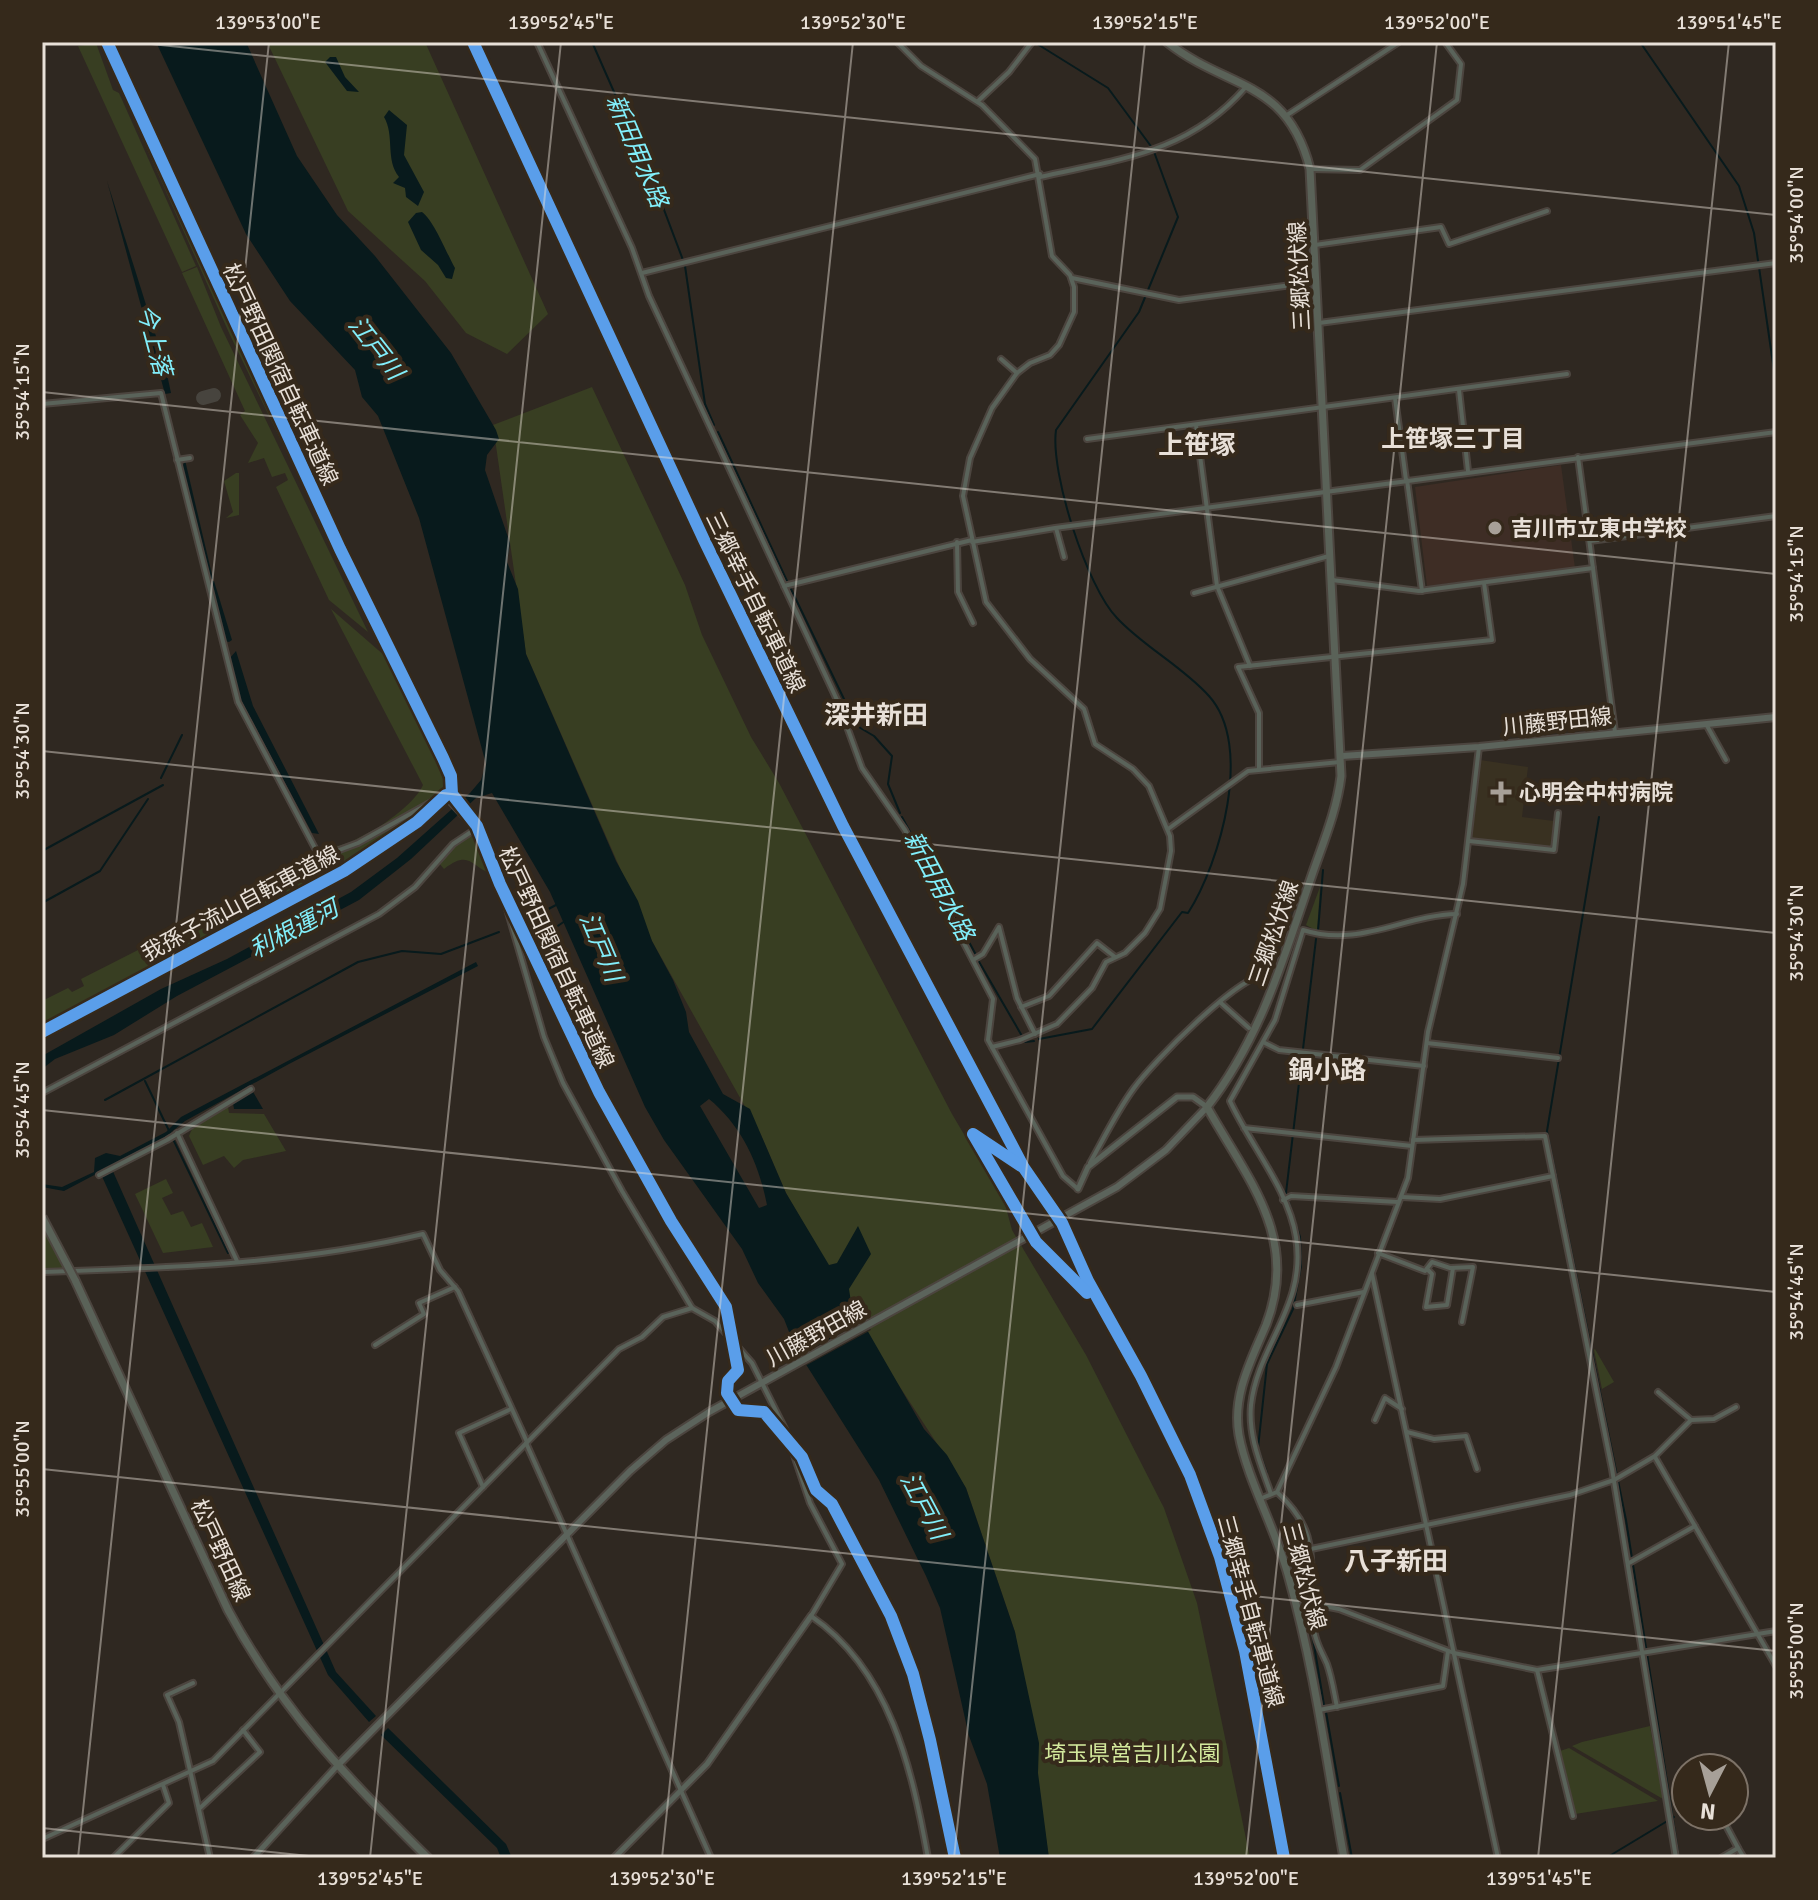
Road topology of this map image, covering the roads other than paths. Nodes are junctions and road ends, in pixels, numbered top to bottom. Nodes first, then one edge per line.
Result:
1 (537, 42) edge
2 (897, 42) edge
3 (1032, 42) edge
4 (1167, 42) edge
5 (1399, 42) edge
6 (1445, 42) edge
7 (1248, 84) junction
8 (978, 101) junction
9 (1286, 116) junction
10 (1310, 169) junction
11 (1040, 176) junction
12 (1547, 211) dead end
13 (1315, 245) junction
14 (1776, 263) edge
15 (642, 273) junction
16 (1072, 278) junction
17 (1317, 282) junction
18 (1319, 323) junction
19 (1003, 361) dead end
20 (1017, 373) junction
21 (1567, 374) dead end
22 (1459, 390) junction
23 (1395, 398) junction
24 (42, 404) edge
25 (1323, 407) junction
26 (1196, 425) junction
27 (1776, 432) edge
28 (1087, 439) dead end
29 (1578, 457) junction
30 (1468, 472) junction
31 (1406, 480) junction
32 (1328, 491) junction
33 (1206, 507) junction
34 (1776, 516) edge
35 (1055, 528) junction
36 (972, 541) junction
37 (1590, 541) junction
38 (957, 542) junction
39 (1331, 556) junction
40 (1064, 557) dead end
41 (1593, 568) junction
42 (1332, 580) junction
43 (1484, 583) junction
44 (784, 586) junction
45 (1217, 586) junction
46 (1422, 591) junction
47 (1194, 593) dead end
48 (973, 623) dead end
49 (1337, 659) junction
50 (1250, 666) junction
51 (1776, 717) edge
52 (1706, 724) junction
53 (1615, 732) junction
54 (1479, 747) junction
55 (1342, 759) junction
56 (1726, 760) dead end
57 (1259, 769) junction
58 (1558, 813) dead end
59 (1168, 829) junction
60 (474, 830) junction
61 (1469, 841) junction
62 (1457, 914) junction
63 (1115, 957) junction
64 (973, 960) junction
65 (1268, 974) dead end
66 (1221, 1002) junction
67 (1021, 1007) junction
68 (1249, 1028) dead end
69 (1035, 1034) junction
70 (1264, 1040) junction
71 (1427, 1043) junction
72 (992, 1047) junction
73 (1558, 1058) dead end
74 (1424, 1066) junction
75 (251, 1089) dead end
76 (42, 1093) edge
77 (1207, 1107) junction
78 (1244, 1128) junction
79 (177, 1132) junction
80 (1413, 1143) junction
81 (1088, 1167) junction
82 (99, 1175) dead end
83 (1553, 1176) junction
84 (1078, 1189) joint
85 (1402, 1197) junction
86 (1283, 1200) junction
87 (1398, 1202) junction
88 (42, 1217) edge
89 (1378, 1253) junction
90 (237, 1261) junction
91 (1453, 1268) junction
92 (1427, 1269) junction
93 (42, 1272) edge
94 (1371, 1272) junction
95 (455, 1287) junction
96 (1364, 1292) junction
97 (1297, 1305) dead end
98 (692, 1308) junction
99 (1462, 1322) dead end
100 (375, 1345) dead end
101 (765, 1382) junction
102 (1658, 1392) dead end
103 (1736, 1407) dead end
104 (511, 1409) junction
105 (1402, 1409) junction
106 (1375, 1420) dead end
107 (1691, 1420) junction
108 (1407, 1432) junction
109 (526, 1443) junction
110 (1655, 1456) junction
111 (1477, 1469) dead end
112 (1614, 1480) junction
113 (483, 1487) junction
114 (1274, 1493) junction
115 (1262, 1498) junction
116 (1427, 1525) junction
117 (1695, 1526) junction
118 (566, 1534) junction
119 (1311, 1549) junction
120 (1629, 1563) junction
121 (1309, 1605) junction
122 (1298, 1608) junction
123 (811, 1616) junction
124 (1776, 1631) edge
125 (1758, 1634) junction
126 (1448, 1651) junction
127 (1643, 1652) junction
128 (1454, 1653) junction
129 (1776, 1666) edge
130 (1537, 1670) junction
131 (193, 1683) dead end
132 (277, 1694) junction
133 (1337, 1707) junction
134 (1319, 1710) junction
135 (242, 1729) junction
136 (337, 1766) junction
137 (190, 1774) junction
138 (163, 1785) junction
139 (681, 1791) junction
140 (200, 1808) junction
141 (1573, 1816) dead end
142 (1730, 1832) edge
143 (42, 1839) edge
144 (1738, 1848) junction
145 (113, 1858) edge
146 (210, 1858) edge
147 (253, 1858) edge
148 (428, 1858) edge
149 (614, 1858) edge
150 (711, 1858) edge
151 (928, 1858) edge
152 (1344, 1858) edge
153 (1498, 1858) edge
154 (1676, 1858) edge
155 (1721, 1858) edge
156 (1744, 1858) edge

1 - 15 street
2 - 8 street
3 - 8 street
4 - 7 main road, 三郷松伏線
5 - 9 street
6 - 10 street
7 - 9 main road, 三郷松伏線
7 - 11 street
8 - 11 street
9 - 10 main road, 三郷松伏線
10 - 13 main road, 三郷松伏線
11 - 15 street
11 - 16 street
12 - 13 street
13 - 17 main road, 三郷松伏線
14 - 18 street
15 - 44 street
16 - 17 street
16 - 20 street
17 - 18 main road, 三郷松伏線
18 - 25 main road, 三郷松伏線
19 - 20 street
20 - 36 street
21 - 22 street
22 - 23 street
22 - 30 street
23 - 25 street
23 - 31 street
24 - 60 street
25 - 26 street
25 - 32 main road, 三郷松伏線
26 - 28 street
26 - 33 street
27 - 29 street
29 - 30 street
29 - 37 street
30 - 31 street
31 - 32 street
31 - 46 street
32 - 33 street
32 - 39 main road, 三郷松伏線
33 - 35 street
33 - 45 street
34 - 37 street
35 - 36 street
35 - 40 street
36 - 38 street
36 - 59 street
37 - 41 street
38 - 44 street
38 - 48 street
39 - 42 main road, 三郷松伏線
39 - 45 street
41 - 43 street
41 - 53 street
42 - 46 street
42 - 49 main road, 三郷松伏線
43 - 46 street
43 - 49 street
44 - 64 street
45 - 47 street
45 - 50 street
49 - 50 street
49 - 55 main road, 三郷松伏線
50 - 57 street
51 - 52 main road, 川藤野田線
52 - 53 main road, 川藤野田線
52 - 56 street
53 - 54 main road, 川藤野田線
54 - 55 main road, 川藤野田線
54 - 61 street
55 - 57 street
55 - 77 main road, 三郷松伏線
57 - 59 street
58 - 61 street
59 - 63 street
60 - 76 street
60 - 98 street
61 - 62 street
62 - 70 street
62 - 71 street
63 - 67 street
63 - 69 street
64 - 67 street
64 - 72 street
65 - 66 street
66 - 68 street
66 - 81 street
67 - 69 street
69 - 72 street
70 - 74 street
70 - 78 street
71 - 73 street
71 - 74 street
72 - 84 street
74 - 80 street
75 - 79 street
77 - 81 street
77 - 101 main road, 川藤野田線
77 - 115 main road, 三郷松伏線
78 - 80 street
78 - 86 street
79 - 82 street
79 - 90 street
80 - 83 street
80 - 85 street
81 - 84 street
83 - 85 street
83 - 112 street
85 - 87 street
86 - 87 street
86 - 114 street
87 - 89 street
88 - 132 main road, 松戸野田線, bridge
89 - 92 street
89 - 94 street
90 - 93 street
90 - 95 street
91 - 92 street
91 - 92 street
91 - 99 street
94 - 96 street
94 - 105 street
95 - 100 street
95 - 104 street
96 - 97 street
96 - 114 street
98 - 101 street
98 - 109 street
101 - 118 main road, 川藤野田線
101 - 123 street
102 - 107 street
103 - 107 street
104 - 109 street
104 - 113 street
105 - 106 street
105 - 108 street
107 - 110 street
108 - 111 street
108 - 116 street
109 - 113 street
109 - 118 street
110 - 112 street
110 - 117 street
112 - 116 street
112 - 120 street
113 - 132 street
114 - 115 street
114 - 119 street
115 - 122 main road, 三郷松伏線
116 - 119 street
116 - 128 street
117 - 120 street
117 - 125 street
118 - 136 main road, 川藤野田線
118 - 139 street
119 - 121 street
120 - 127 street
121 - 122 street
121 - 126 street
121 - 133 street
122 - 134 main road, 三郷松伏線
123 - 139 street
123 - 151 street
124 - 125 street
125 - 127 street
125 - 129 street
126 - 128 street
126 - 133 street
127 - 130 street
127 - 154 street
128 - 130 street
128 - 153 street
130 - 141 street
131 - 137 street
132 - 135 street
132 - 136 main road, 松戸野田線
133 - 134 street
134 - 152 main road, 三郷松伏線
135 - 137 street
135 - 140 street
136 - 147 street
136 - 148 main road, 松戸野田線
137 - 138 street
137 - 140 street
138 - 143 street
138 - 145 street
139 - 149 street
139 - 150 street
140 - 146 street
142 - 144 street
144 - 155 street
144 - 156 street

